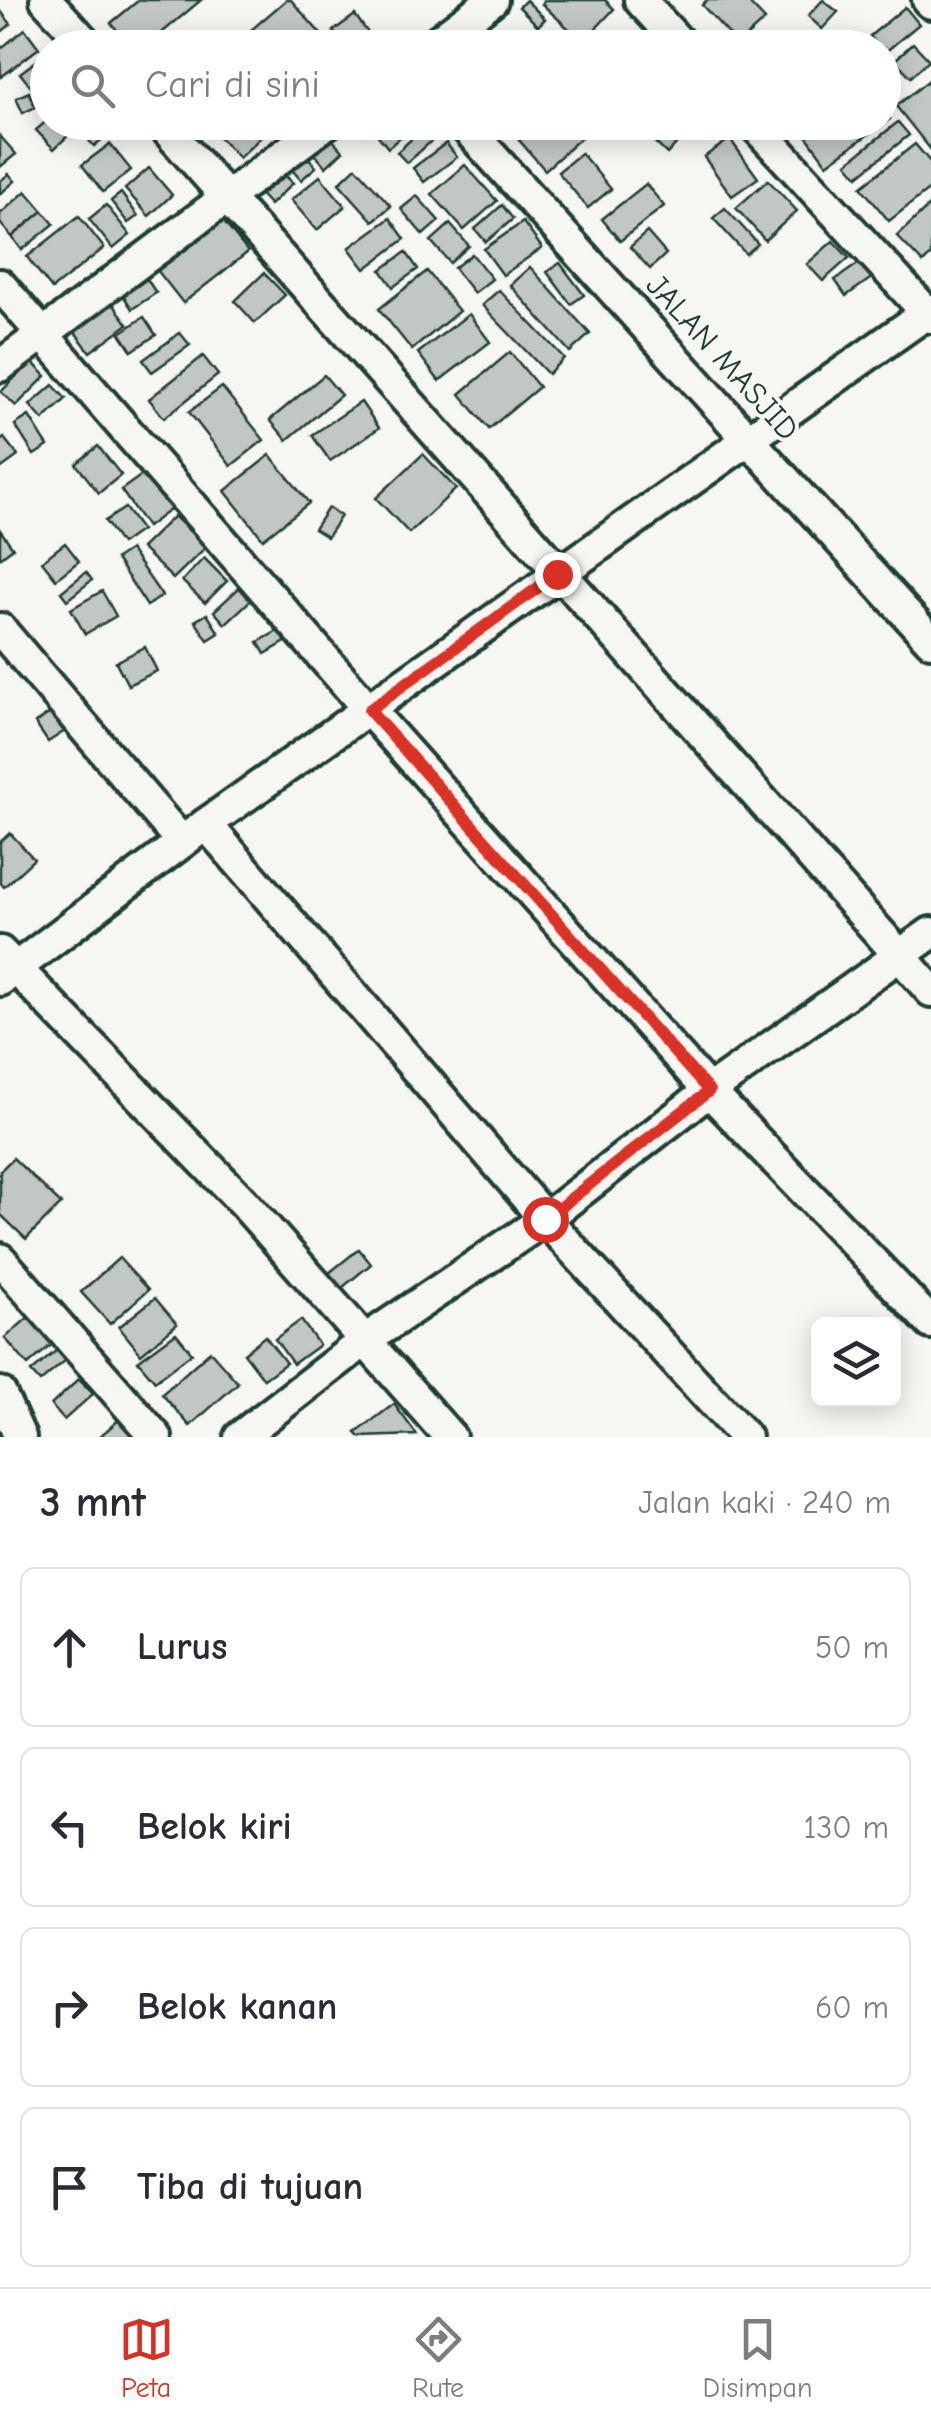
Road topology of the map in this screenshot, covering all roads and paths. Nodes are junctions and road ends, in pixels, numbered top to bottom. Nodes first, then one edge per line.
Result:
1 (46, 0) edge
2 (492, 0) edge
3 (640, 0) edge
4 (74, 30) edge
5 (453, 30) edge
6 (668, 30) edge
7 (177, 140) edge
8 (304, 140) edge
9 (478, 140) edge
10 (769, 140) edge
11 (228, 196) junction
12 (0, 285) edge
13 (930, 313) edge
14 (43, 335) junction
15 (0, 366) edge
16 (749, 437) junction
17 (557, 574) junction
18 (0, 629) edge
19 (931, 641) edge
20 (369, 710) junction
21 (206, 824) junction
22 (182, 842) junction
23 (931, 933) edge
24 (898, 956) junction
25 (5, 967) edge
26 (931, 991) edge
27 (709, 1091) junction
28 (545, 1219) junction
29 (0, 1259) edge
30 (931, 1323) edge
31 (364, 1340) junction
32 (0, 1393) edge
33 (20, 1437) edge
34 (156, 1437) edge
35 (240, 1437) edge
36 (450, 1437) edge
37 (746, 1437) edge

1 - 4 street
2 - 5 street
3 - 6 street
7 - 11 street
8 - 11 street
9 - 16 street, JALAN MASJID
10 - 13 street
11 - 14 street
11 - 17 street
12 - 14 street
13 - 16 street
14 - 15 street
14 - 20 street
16 - 17 street
16 - 19 street, JALAN MASJID
17 - 20 street
17 - 24 street
18 - 22 street
20 - 21 street
20 - 27 street
21 - 22 street
21 - 28 street
22 - 25 street
23 - 24 street
24 - 26 street
24 - 27 street
25 - 31 street
27 - 28 street
27 - 30 street
28 - 31 street
28 - 37 street
29 - 34 street
31 - 35 street
31 - 36 street
32 - 33 street

